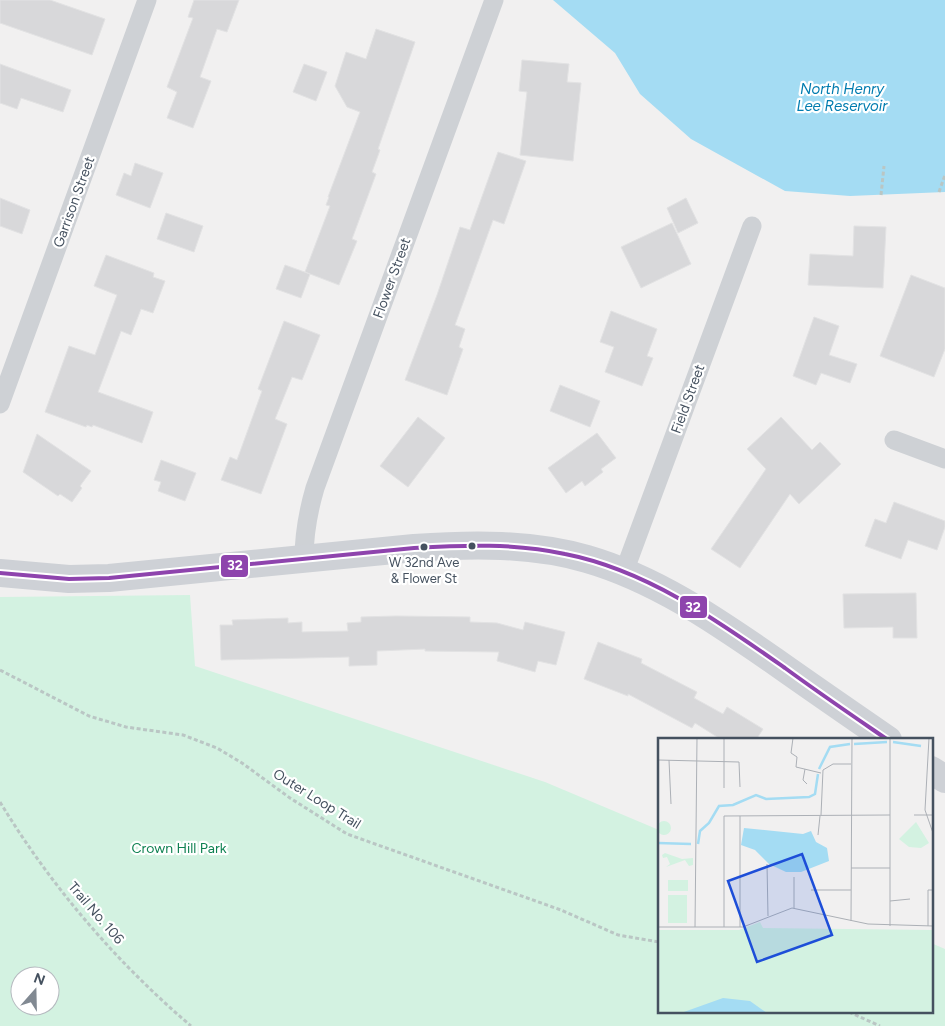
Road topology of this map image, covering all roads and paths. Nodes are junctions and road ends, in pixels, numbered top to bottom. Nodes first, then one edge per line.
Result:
1 (147, 0) edge
2 (494, 0) edge
3 (884, 166) dead end
4 (945, 175) edge
5 (939, 192) dead end
6 (881, 195) dead end
7 (752, 226) dead end
8 (0, 404) edge
9 (894, 440) dead end
10 (945, 459) edge
11 (304, 559) junction
12 (624, 572) junction
13 (0, 573) edge
14 (0, 670) edge
15 (885, 738) edge
16 (932, 771) edge
17 (945, 779) edge
18 (0, 802) edge
19 (658, 942) edge
20 (853, 1014) edge
21 (191, 1026) edge
22 (880, 1026) edge

1 - 8 street, Garrison Street
2 - 11 street, Flower Street
3 - 6 path
4 - 5 path
7 - 12 street, Field Street
9 - 10 street
11 - 12 street
11 - 13 street
12 - 15 street
14 - 19 path, Outer Loop Trail
16 - 17 street
18 - 21 path, Trail No. 106
20 - 22 path

